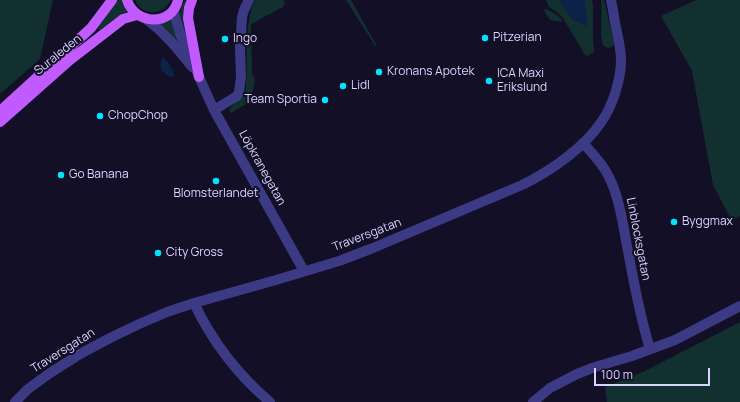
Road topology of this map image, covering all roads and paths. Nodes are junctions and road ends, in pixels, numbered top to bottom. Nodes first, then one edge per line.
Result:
1 (112, 0) edge
2 (127, 0) edge
3 (192, 0) edge
4 (248, 0) edge
5 (611, 0) edge
6 (177, 3) edge
7 (141, 17) junction
8 (199, 77) junction
9 (214, 110) junction
10 (0, 111) edge
11 (0, 122) edge
12 (583, 143) junction
13 (304, 271) junction
14 (194, 303) junction
15 (740, 306) edge
16 (650, 349) junction
17 (15, 402) edge
18 (270, 402) edge
19 (533, 402) edge

1 - 10 main road, Suraleden
2 - 7 main road
3 - 8 main road
4 - 9 street
5 - 12 street, Traversgatan
6 - 7 main road, Suraleden
6 - 8 street, Löpkranegatan
7 - 8 street, Löpkranegatan
7 - 11 main road, Suraleden
8 - 9 street, Löpkranegatan
9 - 13 street, Löpkranegatan
12 - 13 street, Traversgatan
12 - 16 street, Linblocksgatan
13 - 14 street, Traversgatan
14 - 17 street, Traversgatan
14 - 18 street
15 - 16 street
16 - 19 street

